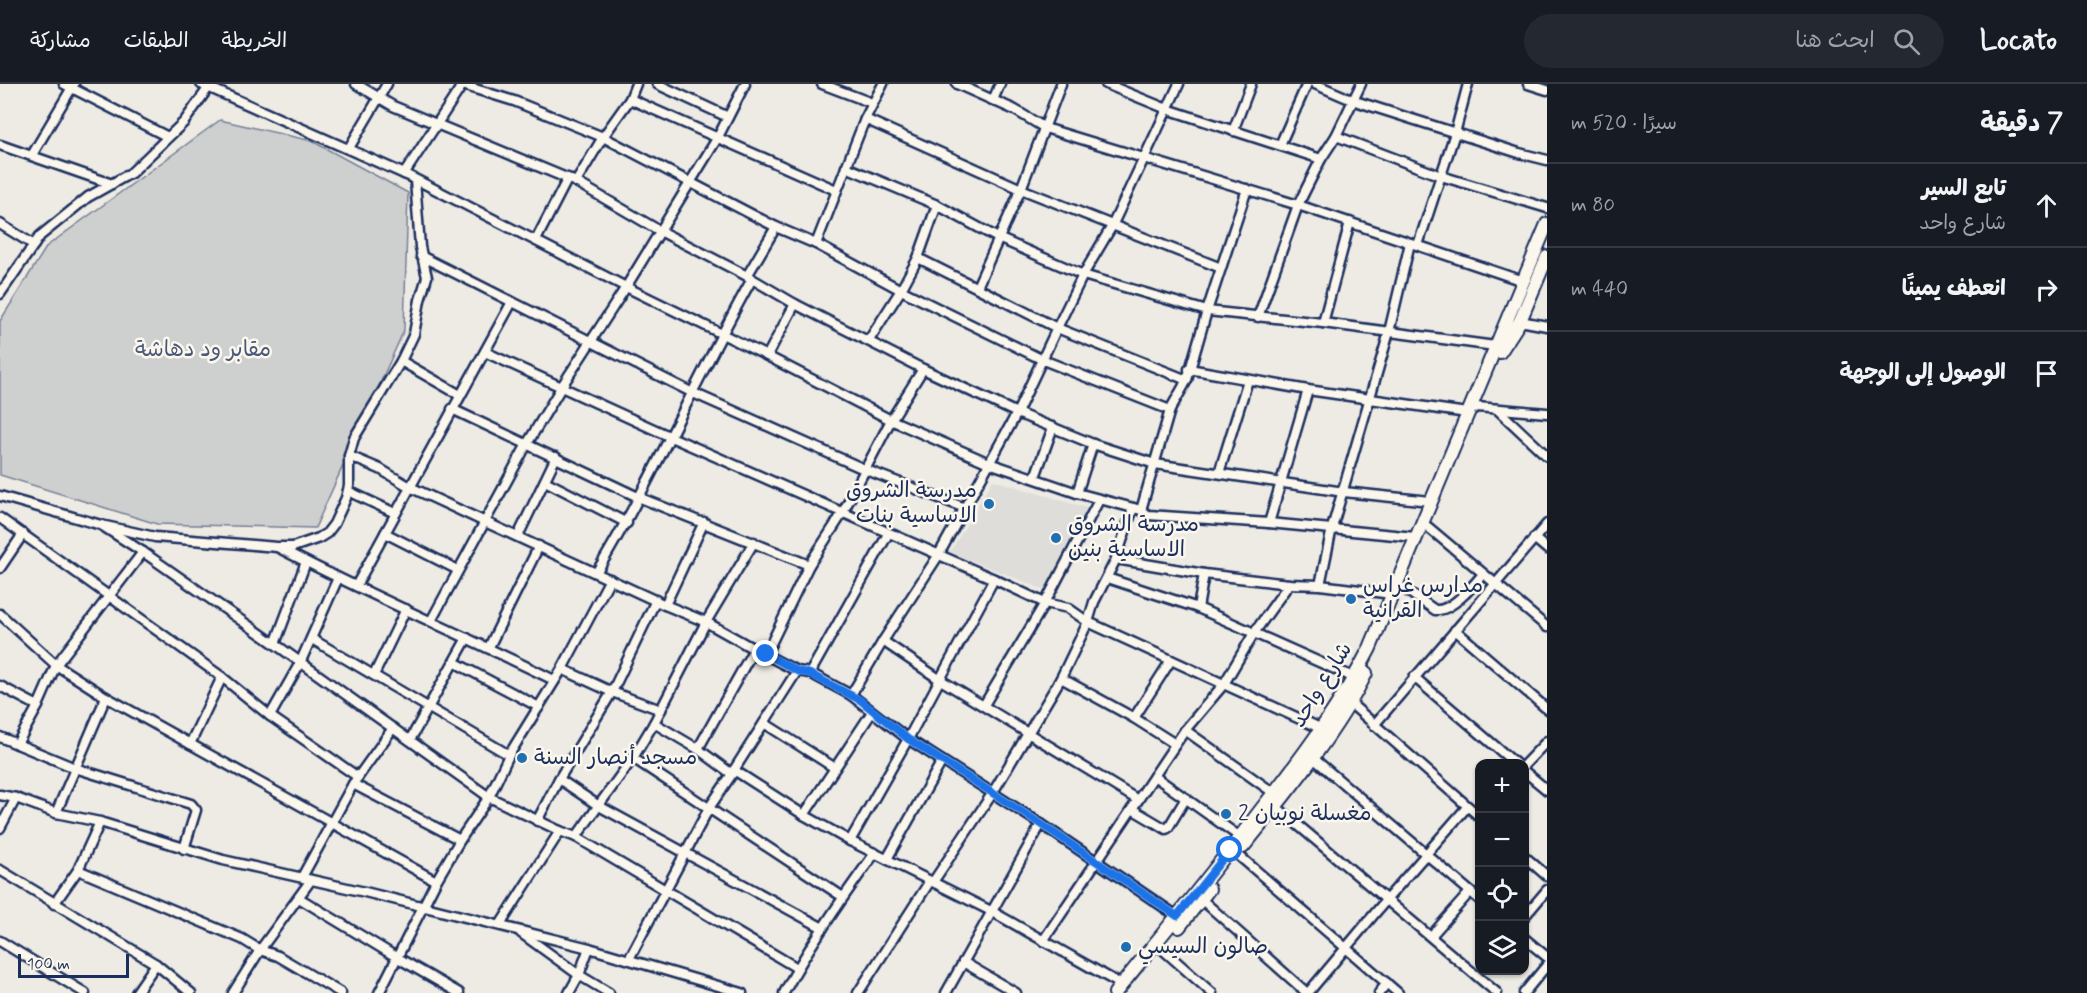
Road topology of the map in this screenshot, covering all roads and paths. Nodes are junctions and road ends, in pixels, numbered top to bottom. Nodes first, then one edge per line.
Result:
1 (356, 84) edge
2 (387, 84) edge
3 (461, 84) edge
4 (636, 84) edge
5 (657, 84) edge
6 (745, 84) edge
7 (822, 84) edge
8 (883, 84) edge
9 (957, 84) edge
10 (1000, 84) edge
11 (1061, 84) edge
12 (1106, 84) edge
13 (1179, 84) edge
14 (1251, 84) edge
15 (1307, 84) edge
16 (1316, 84) edge
17 (1361, 84) edge
18 (1468, 84) edge
19 (1528, 84) edge
20 (70, 85) edge
21 (207, 85) edge
22 (1547, 90) edge
23 (378, 97) junction
24 (630, 99) junction
25 (993, 100) junction
26 (1353, 100) junction
27 (872, 103) junction
28 (1167, 109) junction
29 (728, 117) junction
30 (866, 119) junction
31 (435, 124) junction
32 (1045, 128) junction
33 (1233, 131) junction
34 (1455, 133) junction
35 (1336, 136) junction
36 (168, 137) junction
37 (603, 137) junction
38 (718, 137) junction
39 (0, 145) edge
40 (1280, 146) junction
41 (349, 148) junction
42 (32, 155) junction
43 (1144, 159) junction
44 (1321, 159) junction
45 (1547, 159) edge
46 (846, 167) junction
47 (404, 174) junction
48 (1441, 176) junction
49 (415, 180) junction
50 (572, 180) junction
51 (690, 183) junction
52 (112, 184) junction
53 (1022, 189) junction
54 (1247, 189) junction
55 (836, 190) junction
56 (937, 205) junction
57 (1298, 205) junction
58 (1547, 208) edge
59 (1350, 222) junction
60 (0, 224) edge
61 (1547, 224) edge
62 (776, 226) junction
63 (1112, 226) junction
64 (660, 231) junction
65 (998, 238) junction
66 (536, 240) junction
67 (816, 244) junction
68 (1414, 244) junction
69 (34, 245) junction
70 (421, 256) junction
71 (918, 258) junction
72 (1547, 258) edge
73 (1221, 268) junction
74 (1083, 275) junction
75 (749, 278) junction
76 (1523, 281) junction
77 (626, 287) junction
78 (977, 287) junction
79 (901, 290) junction
80 (0, 294) edge
81 (512, 302) junction
82 (795, 304) junction
83 (1207, 311) junction
84 (1257, 317) junction
85 (1520, 321) junction
86 (1323, 323) junction
87 (1547, 326) edge
88 (1056, 328) junction
89 (1389, 332) junction
90 (721, 333) junction
91 (869, 340) junction
92 (591, 343) junction
93 (1495, 346) junction
94 (485, 352) junction
95 (767, 356) junction
96 (1043, 360) junction
97 (401, 361) junction
98 (923, 369) junction
99 (1189, 369) junction
100 (1187, 380) junction
101 (1248, 380) junction
102 (562, 386) junction
103 (1308, 390) junction
104 (691, 392) junction
105 (460, 395) junction
106 (1369, 400) junction
107 (1497, 408) junction
108 (452, 409) junction
109 (1170, 410) junction
110 (1472, 410) junction
111 (1017, 413) junction
112 (1547, 413) edge
113 (891, 420) junction
114 (1053, 428) junction
115 (671, 437) junction
116 (527, 444) junction
117 (1093, 444) junction
118 (349, 456) junction
119 (1547, 456) edge
120 (556, 457) junction
121 (989, 463) junction
122 (1155, 464) junction
123 (864, 470) junction
124 (1219, 473) junction
125 (1035, 477) junction
126 (545, 480) junction
127 (1280, 482) junction
128 (410, 487) junction
129 (348, 491) junction
130 (1344, 492) junction
131 (1077, 493) junction
132 (0, 496) edge
133 (639, 497) junction
134 (1099, 500) junction
135 (1431, 501) junction
136 (965, 508) junction
137 (1137, 509) junction
138 (395, 513) junction
139 (842, 514) junction
140 (0, 518) edge
141 (483, 521) junction
142 (704, 522) junction
143 (627, 523) junction
144 (1269, 523) junction
145 (1547, 524) edge
146 (100, 525) junction
147 (1428, 527) junction
148 (1332, 528) junction
149 (385, 533) junction
150 (24, 534) junction
151 (888, 534) junction
152 (518, 536) junction
153 (1415, 537) junction
154 (1534, 538) junction
155 (754, 542) junction
156 (539, 546) junction
157 (277, 547) junction
158 (1547, 549) edge
159 (143, 552) junction
160 (938, 556) junction
161 (1116, 559) junction
162 (306, 562) junction
163 (809, 565) junction
164 (0, 567) edge
165 (458, 570) junction
166 (596, 573) junction
167 (1204, 574) junction
168 (1483, 574) junction
169 (338, 578) junction
170 (1107, 578) junction
171 (610, 579) junction
172 (994, 579) junction
173 (1289, 584) junction
174 (1495, 584) junction
175 (1320, 585) junction
176 (356, 586) junction
177 (1396, 595) junction
178 (109, 596) junction
179 (656, 600) junction
180 (1045, 603) junction
181 (665, 605) junction
182 (1198, 608) junction
183 (406, 609) junction
184 (0, 614) edge
185 (431, 621) junction
186 (706, 622) junction
187 (1088, 622) junction
188 (1547, 627) edge
189 (1455, 630) junction
190 (1254, 633) junction
191 (467, 638) junction
192 (312, 639) junction
193 (883, 641) junction
194 (275, 644) junction
195 (489, 647) junction
196 (754, 649) junction
197 (766, 654) junction
198 (1171, 660) junction
199 (454, 662) junction
200 (300, 663) junction
201 (56, 665) junction
202 (562, 669) junction
203 (797, 671) junction
204 (810, 674) junction
205 (375, 675) junction
206 (222, 677) junction
207 (1414, 677) junction
208 (1061, 678) junction
209 (1355, 678) junction
210 (939, 679) junction
211 (554, 680) junction
212 (1224, 684) junction
213 (0, 686) edge
214 (612, 692) junction
215 (851, 695) junction
216 (106, 697) junction
217 (1350, 703) junction
218 (984, 705) junction
219 (38, 706) junction
220 (539, 707) junction
221 (428, 708) junction
222 (1547, 709) edge
223 (661, 710) junction
224 (872, 712) junction
225 (270, 716) junction
226 (1134, 718) junction
227 (654, 723) junction
228 (764, 723) junction
229 (1374, 725) junction
230 (393, 728) junction
231 (1322, 729) junction
232 (1185, 730) junction
233 (1028, 732) junction
234 (0, 737) edge
235 (908, 739) junction
236 (410, 740) junction
237 (1547, 741) edge
238 (16, 744) junction
239 (190, 744) junction
240 (1175, 744) junction
241 (698, 749) junction
242 (509, 755) junction
243 (1312, 757) junction
244 (633, 758) junction
245 (1510, 759) edge
246 (1529, 760) edge
247 (942, 761) junction
248 (75, 768) junction
249 (835, 768) junction
250 (733, 772) junction
251 (1529, 775) edge
252 (1154, 776) junction
253 (559, 779) junction
254 (356, 781) junction
255 (1547, 790) edge
256 (992, 794) junction
257 (0, 795) edge
258 (489, 797) junction
259 (16, 798) junction
260 (1186, 798) junction
261 (1275, 799) junction
262 (1138, 800) junction
263 (599, 806) junction
264 (1467, 807) junction
265 (709, 808) junction
266 (1132, 809) junction
267 (56, 813) junction
268 (1475, 814) edge
269 (804, 815) junction
270 (537, 821) junction
271 (100, 822) junction
272 (331, 824) junction
273 (1041, 824) junction
274 (0, 828) edge
275 (560, 831) junction
276 (576, 837) junction
277 (1240, 837) junction
278 (460, 840) junction
279 (850, 841) junction
280 (184, 849) junction
281 (687, 853) junction
282 (875, 853) junction
283 (1237, 854) junction
284 (1426, 855) junction
285 (887, 859) junction
286 (1529, 860) edge
287 (1096, 862) junction
288 (0, 870) edge
289 (78, 870) junction
290 (1547, 876) edge
291 (302, 877) junction
292 (311, 880) junction
293 (435, 881) junction
294 (932, 881) junction
295 (1547, 890) edge
296 (666, 891) junction
297 (1470, 892) junction
298 (1475, 896) edge
299 (843, 897) junction
300 (299, 898) junction
301 (1201, 899) junction
302 (1387, 899) junction
303 (54, 904) junction
304 (424, 907) junction
305 (1188, 908) junction
306 (991, 911) junction
307 (1529, 911) edge
308 (1177, 916) junction
309 (500, 925) junction
310 (823, 928) junction
311 (516, 929) junction
312 (1431, 936) junction
313 (0, 941) edge
314 (1043, 941) junction
315 (1529, 942) edge
316 (589, 948) junction
317 (1161, 948) junction
318 (1346, 948) junction
319 (260, 950) junction
320 (1547, 957) edge
321 (398, 958) junction
322 (628, 959) junction
323 (963, 962) junction
324 (156, 964) junction
325 (1547, 965) edge
326 (797, 968) junction
327 (579, 975) junction
328 (1387, 983) junction
329 (1121, 990) edge
330 (85, 993) edge
331 (136, 993) edge
332 (191, 993) edge
333 (233, 993) edge
334 (341, 993) edge
335 (379, 993) edge
336 (459, 993) edge
337 (569, 993) edge
338 (609, 993) edge
339 (742, 993) edge
340 (784, 993) edge
341 (858, 993) edge
342 (946, 993) edge
343 (1016, 993) edge
344 (1212, 993) edge
345 (1308, 993) edge
346 (1379, 993) edge
347 (1398, 993) edge
348 (1497, 993) edge
349 (1524, 993) edge

1 - 23 street
2 - 23 street
3 - 31 street
3 - 37 street
4 - 24 street
5 - 29 street
6 - 29 street
7 - 27 street
8 - 27 street
9 - 25 street
10 - 25 street
11 - 32 street
12 - 28 street
13 - 28 street
14 - 33 street
15 - 40 street
16 - 26 street
17 - 26 street
18 - 34 street
19 - 22 street
20 - 36 street
20 - 42 street
21 - 36 street
21 - 41 street
23 - 31 street
23 - 41 street
24 - 37 street
24 - 38 street
25 - 32 street
26 - 34 street
26 - 35 street
27 - 30 street
28 - 33 street
28 - 43 street
29 - 38 street
30 - 46 street
30 - 53 street
31 - 47 street
31 - 50 street
32 - 43 street
32 - 53 street
33 - 40 street
34 - 45 street
34 - 48 street
35 - 44 street
35 - 48 street
36 - 52 street
37 - 50 street
37 - 51 street
38 - 51 street
38 - 55 street
39 - 42 street
40 - 44 street
41 - 47 street
42 - 52 street
43 - 54 street
43 - 63 street
44 - 57 street
46 - 55 street
46 - 56 street
47 - 49 street
48 - 58 street
48 - 68 street
49 - 66 street
49 - 70 street
50 - 64 street
50 - 66 street
51 - 62 street
51 - 64 street
52 - 69 street
53 - 63 street
53 - 65 street
54 - 57 street
54 - 73 street
55 - 67 street
56 - 65 street
56 - 71 street
57 - 59 street
57 - 84 street
59 - 68 street
59 - 86 street
60 - 69 street
61 - 76 street, شارع واحد
62 - 67 street
62 - 75 street
63 - 73 street
63 - 74 street
64 - 75 street
64 - 77 street
65 - 74 street
65 - 78 street
66 - 77 street
67 - 79 street
68 - 76 street
68 - 89 street
69 - 80 street
70 - 81 street
70 - 97 street
71 - 78 street
71 - 79 street
72 - 85 street, شارع واحد
73 - 83 street
74 - 83 street
74 - 88 street
75 - 82 street
75 - 90 street
76 - 93 street, شارع واحد
77 - 90 street
77 - 92 street
78 - 88 street
79 - 91 street
79 - 96 street
81 - 92 street
81 - 94 street
82 - 91 street
82 - 95 street
83 - 84 street
83 - 99 street
84 - 86 street
85 - 87 street
85 - 110 street, شارع واحد
86 - 89 street
88 - 96 street
88 - 100 street
89 - 93 street
89 - 106 street
90 - 95 street
90 - 104 street
91 - 98 street
92 - 102 street
92 - 104 street
93 - 110 street, شارع واحد
94 - 102 street
94 - 105 street
95 - 113 street
96 - 109 street
96 - 111 street
97 - 105 street
97 - 118 street
98 - 111 street
98 - 113 street
99 - 100 street
99 - 101 street
100 - 109 street
101 - 103 street
101 - 124 street
102 - 115 street
102 - 116 street
103 - 106 street
103 - 127 street
104 - 115 street
104 - 123 street
105 - 108 street
106 - 110 street
106 - 130 street
107 - 110 street
107 - 112 street
107 - 119 street
108 - 116 street
108 - 128 street
109 - 122 street
110 - 135 street, شارع واحد
110 - 147 street, شارع واحد
111 - 114 street
111 - 121 street
113 - 121 street
113 - 123 street
114 - 117 street
114 - 125 street
115 - 133 street
115 - 139 street
116 - 120 street
116 - 141 street
117 - 122 street
117 - 131 street
118 - 128 street
118 - 129 street
120 - 126 street
120 - 133 street
121 - 125 street
121 - 136 street
122 - 124 street
122 - 137 street
123 - 136 street
123 - 139 street
124 - 127 street
125 - 131 street
126 - 143 street
126 - 152 street
127 - 130 street
127 - 144 street
128 - 138 street
128 - 141 street
129 - 138 street
129 - 157 street
130 - 135 street
130 - 148 street
131 - 134 street
132 - 146 street
133 - 142 street
133 - 143 street
134 - 137 street
134 - 180 street
135 - 153 street, شارع واحد
136 - 160 street
137 - 144 street
137 - 161 street
138 - 149 street
139 - 151 street
139 - 163 street
140 - 150 street
141 - 152 street
141 - 165 street
142 - 155 street
142 - 181 street
143 - 166 street
144 - 148 street
145 - 154 street
146 - 157 street
146 - 159 street
147 - 168 street
147 - 177 street, شارع واحد
148 - 153 street
148 - 175 street
149 - 165 street
149 - 176 street
150 - 164 street
150 - 178 street
151 - 160 street
151 - 204 street
152 - 156 street
153 - 177 street, شارع واحد
154 - 158 street
154 - 174 street
155 - 163 street
155 - 186 street
156 - 166 street
156 - 195 street
157 - 162 street
159 - 178 street
159 - 194 street
160 - 172 street
160 - 193 street
161 - 167 street
161 - 170 street
162 - 169 street
162 - 194 street
163 - 197 street
165 - 185 street
166 - 171 street
167 - 173 street
167 - 182 street
168 - 174 street
168 - 177 street
169 - 176 street
169 - 192 street
170 - 182 street
170 - 187 street
171 - 179 street
171 - 202 street
172 - 180 street
172 - 210 street
173 - 175 street
173 - 190 street
174 - 188 street
174 - 189 street
175 - 177 street
176 - 183 street
177 - 209 street, شارع واحد
177 - 217 street, شارع واحد
178 - 201 street
178 - 206 street
179 - 181 street
179 - 214 street
180 - 187 street
180 - 218 street
181 - 186 street
182 - 190 street
183 - 185 street
183 - 205 street
184 - 201 street
185 - 191 street
186 - 196 street
186 - 223 street
187 - 198 street
187 - 208 street
189 - 207 street
189 - 222 street
190 - 209 street
190 - 212 street
191 - 195 street
191 - 199 street
192 - 200 street
192 - 205 street
193 - 210 street
193 - 215 street
194 - 200 street
195 - 211 street
196 - 197 street
196 - 241 street
197 - 203 street
198 - 212 street
198 - 226 street
199 - 220 street
199 - 221 street
200 - 225 street
200 - 230 street
201 - 216 street
201 - 219 street
202 - 211 street
202 - 214 street
203 - 204 street
203 - 228 street
204 - 215 street
205 - 221 street
206 - 225 street
206 - 239 street
207 - 229 street
207 - 245 street
208 - 226 street
208 - 233 street
209 - 231 street, شارع واحد
210 - 218 street
210 - 235 street
211 - 220 street
212 - 231 street
212 - 232 street
213 - 219 street
214 - 223 street
214 - 253 street
215 - 224 street
216 - 239 street
216 - 248 street
217 - 229 street
217 - 243 street, شارع واحد
218 - 233 street
219 - 238 street
220 - 242 street
221 - 236 street
221 - 242 street
223 - 227 street
224 - 235 street
224 - 249 street
225 - 254 street
226 - 240 street
227 - 241 street
227 - 244 street
228 - 249 street
228 - 250 street
229 - 264 street
230 - 236 street
230 - 254 street
231 - 261 street, شارع واحد
232 - 240 street
232 - 261 street
233 - 256 street
233 - 262 street
234 - 238 street
235 - 247 street
235 - 279 street
236 - 258 street
237 - 246 street
238 - 248 street
239 - 272 street
240 - 252 street
241 - 250 street
242 - 258 street
243 - 261 street, شارع واحد
243 - 284 street
244 - 263 street
244 - 265 street
247 - 256 street
247 - 285 street
248 - 267 street
248 - 280 street
249 - 269 street
250 - 265 street
250 - 269 street
251 - 255 street
252 - 260 street
252 - 262 street
253 - 263 street
253 - 270 street
254 - 272 street
254 - 278 street
256 - 273 street
256 - 294 street
257 - 259 street
258 - 270 street
258 - 278 street
259 - 267 street
259 - 274 street
260 - 266 street
260 - 277 street
261 - 277 street, شارع واحد
261 - 283 street, شارع واحد
261 - 302 street
262 - 266 street
263 - 276 street
263 - 281 street
264 - 268 street
264 - 284 street
265 - 281 street
265 - 299 street
266 - 287 street
267 - 271 street
269 - 279 street
270 - 275 street
271 - 280 street
271 - 289 street
272 - 291 street
272 - 293 street
273 - 287 street
273 - 306 street
275 - 276 street
275 - 309 street
276 - 296 street
277 - 305 street, شارع واحد
278 - 293 street
279 - 282 street
280 - 291 street
281 - 296 street
281 - 310 street
282 - 285 street
282 - 299 street
283 - 301 street, شارع واحد
283 - 318 street
284 - 297 street
284 - 302 street
285 - 294 street
286 - 290 street
287 - 308 street
287 - 314 street
288 - 303 street
289 - 303 street
289 - 319 street
291 - 292 street
292 - 300 street
292 - 304 street
293 - 304 street
294 - 306 street
294 - 341 street
295 - 307 street
296 - 322 street
296 - 326 street
297 - 298 street
297 - 312 street
299 - 310 street
300 - 319 street
300 - 321 street
301 - 305 street, شارع واحد
301 - 345 street
302 - 312 street
302 - 318 street
303 - 324 street
304 - 309 street
304 - 321 street
305 - 308 street, شارع واحد
305 - 317 street, شارع واحد
306 - 314 street
306 - 323 street
308 - 329 street, شارع واحد
309 - 311 street
310 - 326 street
311 - 316 street
311 - 327 street
312 - 348 street
313 - 330 street
314 - 329 street
315 - 320 street
316 - 322 street
316 - 327 street
317 - 329 street, شارع واحد
317 - 344 street
318 - 328 street
318 - 345 street
319 - 333 street
319 - 334 street
321 - 335 street
321 - 336 street
322 - 339 street
323 - 342 street
323 - 343 street
324 - 331 street
324 - 332 street
325 - 349 street
326 - 340 street
327 - 337 street
327 - 338 street
328 - 346 street
328 - 347 street

